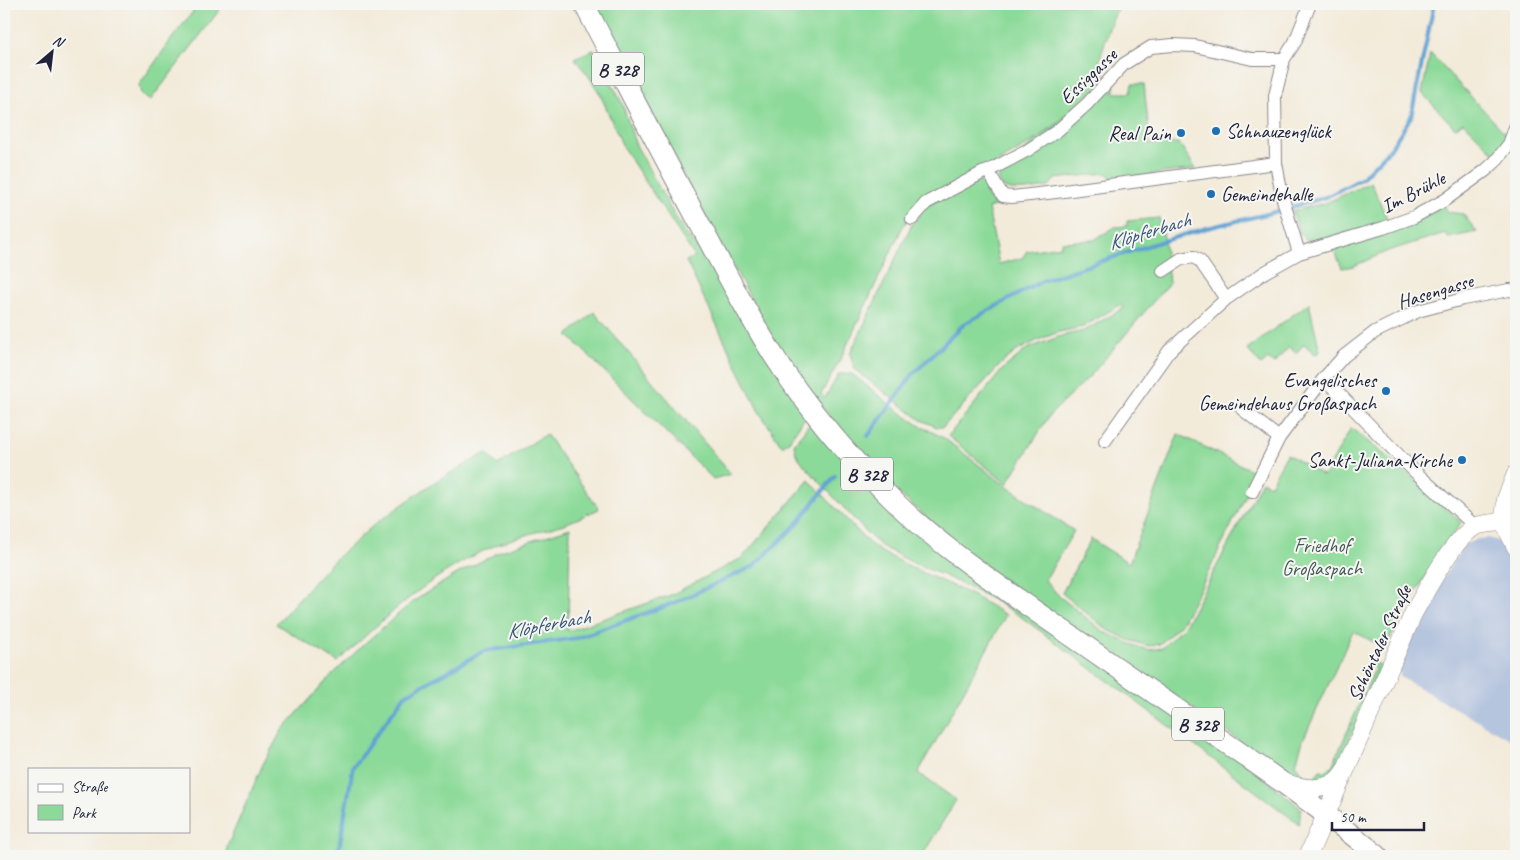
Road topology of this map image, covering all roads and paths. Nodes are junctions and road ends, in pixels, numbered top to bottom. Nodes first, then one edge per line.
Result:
1 (584, 4) edge
2 (1310, 4) edge
3 (1284, 59) junction
4 (1516, 126) edge
5 (1276, 163) junction
6 (988, 172) junction
7 (912, 219) dead end
8 (1299, 253) junction
9 (1163, 271) dead end
10 (1516, 291) edge
11 (1226, 299) junction
12 (1324, 378) junction
13 (1242, 409) dead end
14 (1279, 438) junction
15 (1105, 441) dead end
16 (1516, 474) edge
17 (1252, 492) dead end
18 (1504, 522) junction
19 (1475, 526) junction
20 (1516, 547) edge
21 (1345, 770) junction
22 (1279, 779) junction
23 (1326, 814) junction
24 (1308, 856) edge
25 (1378, 856) edge

1 - 22 main road, B 328
2 - 3 street
3 - 5 street
3 - 6 street, Essiggasse
4 - 8 street, Im Brühle
5 - 6 street
5 - 8 street
6 - 7 street, Essiggasse
8 - 11 street, Im Brühle
9 - 11 street
10 - 12 street, Hasengasse
11 - 15 street, Im Brühle
12 - 14 street, Hasengasse
12 - 19 street
13 - 14 street
14 - 17 street, Hasengasse
16 - 18 street
18 - 19 street
18 - 20 street
19 - 21 street, Schöntaler Straße
21 - 22 street
21 - 23 street, Schöntaler Straße
22 - 23 main road, B 328
23 - 24 street, Schöntaler Straße
23 - 25 main road, B 328

